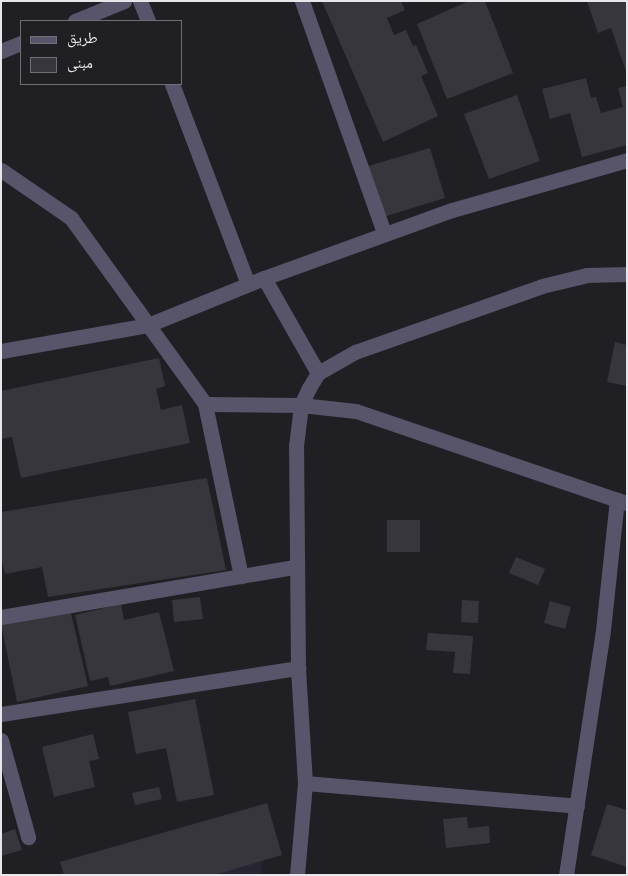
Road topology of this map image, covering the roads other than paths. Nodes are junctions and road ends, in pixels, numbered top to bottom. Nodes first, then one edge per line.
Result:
1 (124, 1) edge
2 (140, 1) edge
3 (302, 1) edge
4 (77, 20) edge
5 (148, 20) edge
6 (20, 43) edge
7 (1, 51) edge
8 (172, 85) edge
9 (627, 160) edge
10 (1, 170) edge
11 (384, 233) junction
12 (627, 274) edge
13 (264, 278) junction
14 (248, 284) junction
15 (148, 325) junction
16 (1, 351) edge
17 (318, 373) junction
18 (205, 404) junction
19 (301, 405) junction
20 (622, 501) edge
21 (295, 567) junction
22 (241, 576) junction
23 (1, 617) edge
24 (298, 668) junction
25 (1, 714) edge
26 (1, 740) edge
27 (305, 783) junction
28 (577, 806) junction
29 (28, 837) dead end
30 (297, 875) edge
31 (566, 875) edge

1 - 4 street
2 - 5 street
3 - 11 street
6 - 7 street
8 - 14 street
9 - 11 street
10 - 15 street
11 - 13 street
12 - 17 street
13 - 14 street
13 - 17 street
14 - 15 street
15 - 16 street
15 - 18 street
17 - 19 street
18 - 19 street
18 - 22 street
19 - 20 street
19 - 21 street
20 - 28 street
21 - 22 street
21 - 24 street
22 - 23 street
24 - 25 street
24 - 27 street
26 - 29 street
27 - 28 street
27 - 30 street
28 - 31 street

